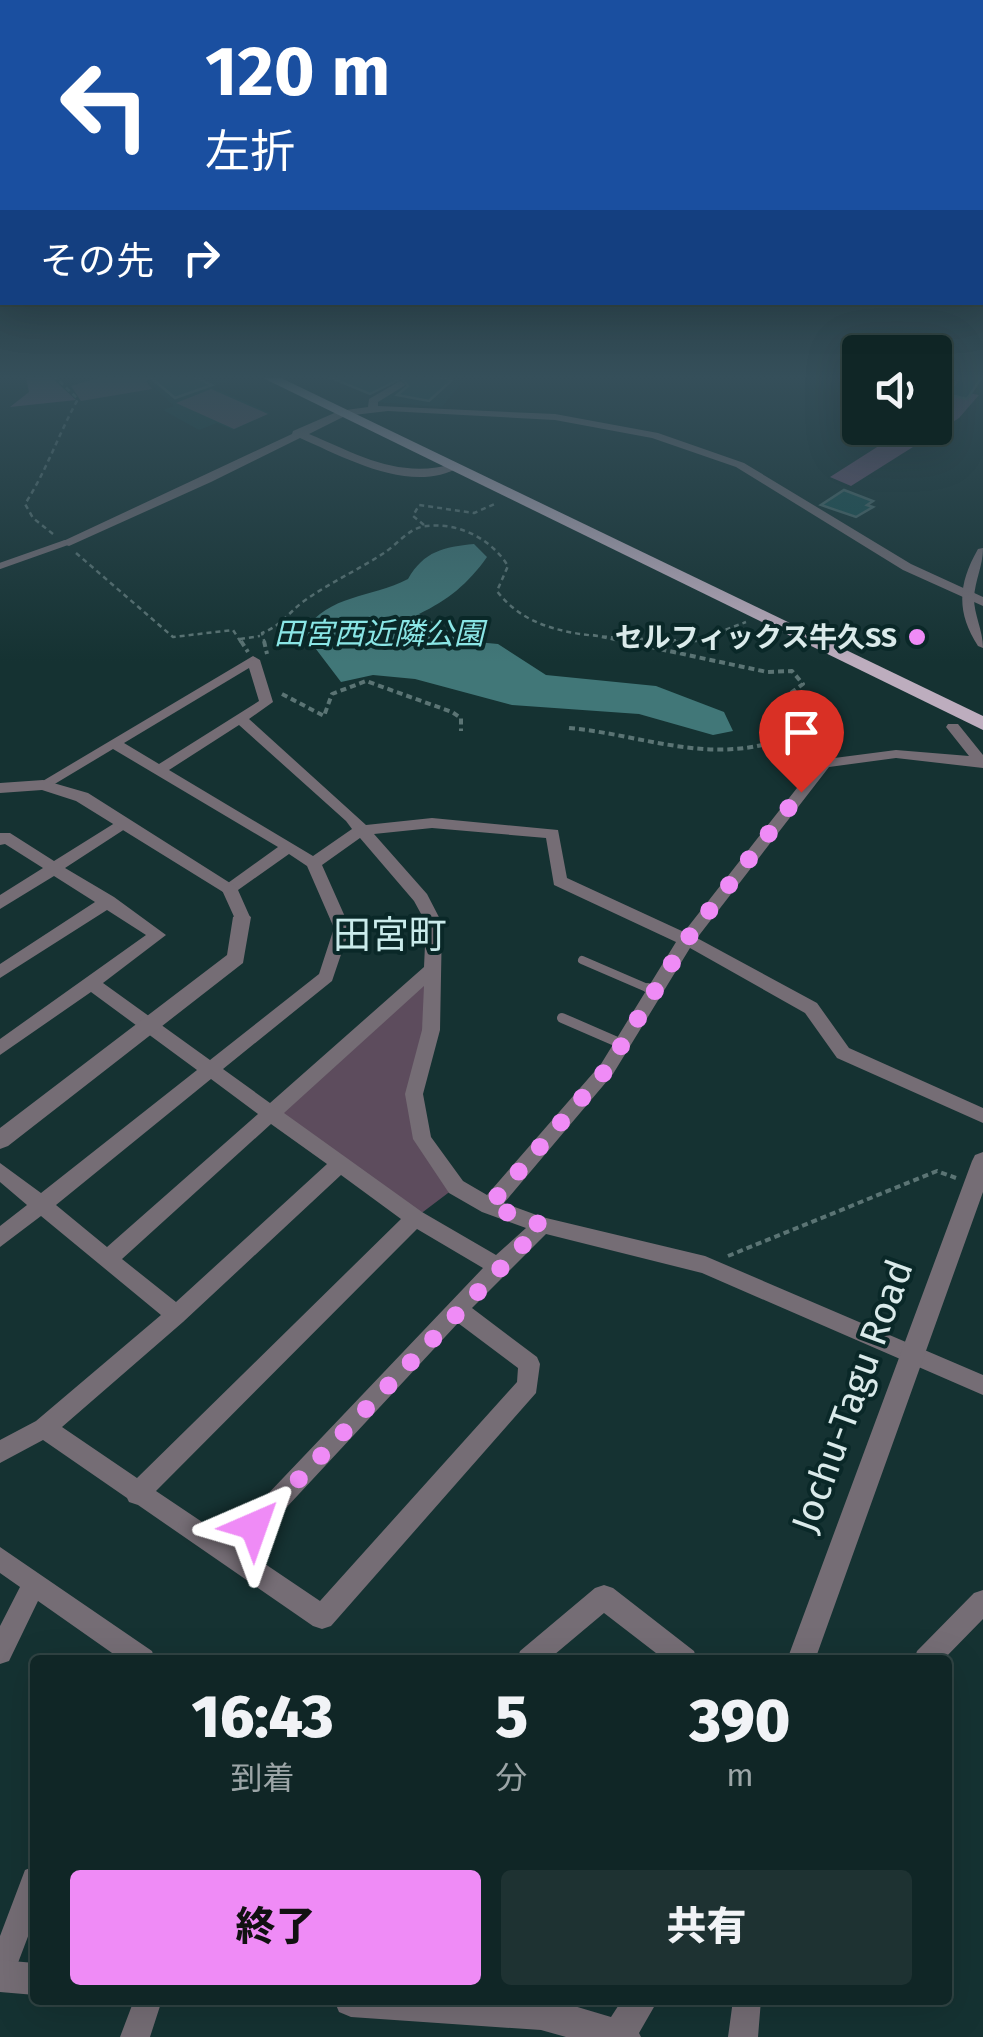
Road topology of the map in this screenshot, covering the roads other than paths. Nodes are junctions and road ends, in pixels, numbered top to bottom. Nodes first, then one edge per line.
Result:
1 (222, 472) edge
2 (412, 472) edge
3 (443, 472) edge
4 (463, 472) edge
5 (754, 472) edge
6 (65, 543) joint
7 (983, 552) edge
8 (0, 566) edge
9 (964, 594) junction
10 (983, 602) edge
11 (983, 643) edge
12 (241, 719) junction
13 (983, 724) edge
14 (953, 727) dead end
15 (113, 742) junction
16 (983, 763) edge
17 (161, 769) junction
18 (43, 785) junction
19 (0, 788) edge
20 (124, 824) junction
21 (359, 831) junction
22 (0, 840) edge
23 (289, 847) junction
24 (313, 862) junction
25 (55, 867) junction
26 (229, 888) junction
27 (108, 901) junction
28 (0, 903) edge
29 (242, 917) joint
30 (685, 942) junction
31 (582, 960) dead end
32 (430, 971) junction
33 (0, 972) edge
34 (91, 983) junction
35 (654, 991) junction
36 (562, 1018) dead end
37 (150, 1022) junction
38 (622, 1044) junction
39 (0, 1048) edge
40 (214, 1070) junction
41 (983, 1116) edge
42 (270, 1117) junction
43 (0, 1140) edge
44 (339, 1165) junction
45 (0, 1171) edge
46 (979, 1173) edge
47 (489, 1206) junction
48 (43, 1207) junction
49 (415, 1218) junction
50 (542, 1225) junction
51 (0, 1238) edge
52 (108, 1259) junction
53 (498, 1266) junction
54 (458, 1310) junction
55 (176, 1315) junction
56 (911, 1356) junction
57 (983, 1385) edge
58 (44, 1428) junction
59 (0, 1452) edge
60 (137, 1494) junction
61 (228, 1553) junction
62 (0, 1558) edge
63 (34, 1584) junction
64 (983, 1602) edge
65 (0, 1652) edge
66 (127, 1655) edge
67 (535, 1655) edge
68 (679, 1655) edge
69 (803, 1655) edge
70 (931, 1655) edge
71 (30, 1894) edge
72 (0, 1975) edge
73 (30, 1978) edge
74 (146, 2005) edge
75 (424, 2005) edge
76 (638, 2005) edge
77 (746, 2005) edge
78 (620, 2036) edge
79 (135, 2037) edge
80 (743, 2037) edge

1 - 6 street
2 - 3 street
4 - 13 main road
5 - 9 street
6 - 8 lane
7 - 9 street
9 - 10 street
9 - 11 street
12 - 15 street
12 - 17 street
12 - 21 street
14 - 16 street
15 - 17 street
15 - 18 street
16 - 30 street
17 - 23 street
18 - 19 street
18 - 20 street
20 - 25 street
20 - 26 street
21 - 24 street
21 - 30 street
21 - 32 street
22 - 25 street
23 - 24 street
23 - 26 street
24 - 40 street
25 - 27 street
25 - 28 street
26 - 29 street
27 - 33 street
27 - 34 street
29 - 37 street
30 - 35 street
30 - 41 street
31 - 35 lane
32 - 42 street
32 - 47 street
34 - 37 street
34 - 39 street
35 - 38 street
36 - 38 lane
37 - 40 street
37 - 43 street
38 - 47 street
40 - 42 street
40 - 48 street
42 - 44 street
42 - 52 street
44 - 49 street
44 - 55 street
45 - 48 street
46 - 56 street, Jochu-Tagu Road
47 - 50 street
48 - 51 street
48 - 52 street
49 - 53 street
49 - 60 street
50 - 53 street
50 - 56 street
52 - 55 street
53 - 54 street
54 - 61 street
54 - 61 street
55 - 58 street
56 - 57 street
56 - 69 street, Jochu-Tagu Road
58 - 59 street
58 - 60 street
60 - 61 street
62 - 63 street
63 - 65 street
63 - 66 street
64 - 70 street
67 - 68 street
71 - 72 street
72 - 73 street
74 - 79 street
75 - 78 street
76 - 78 street
77 - 80 street

